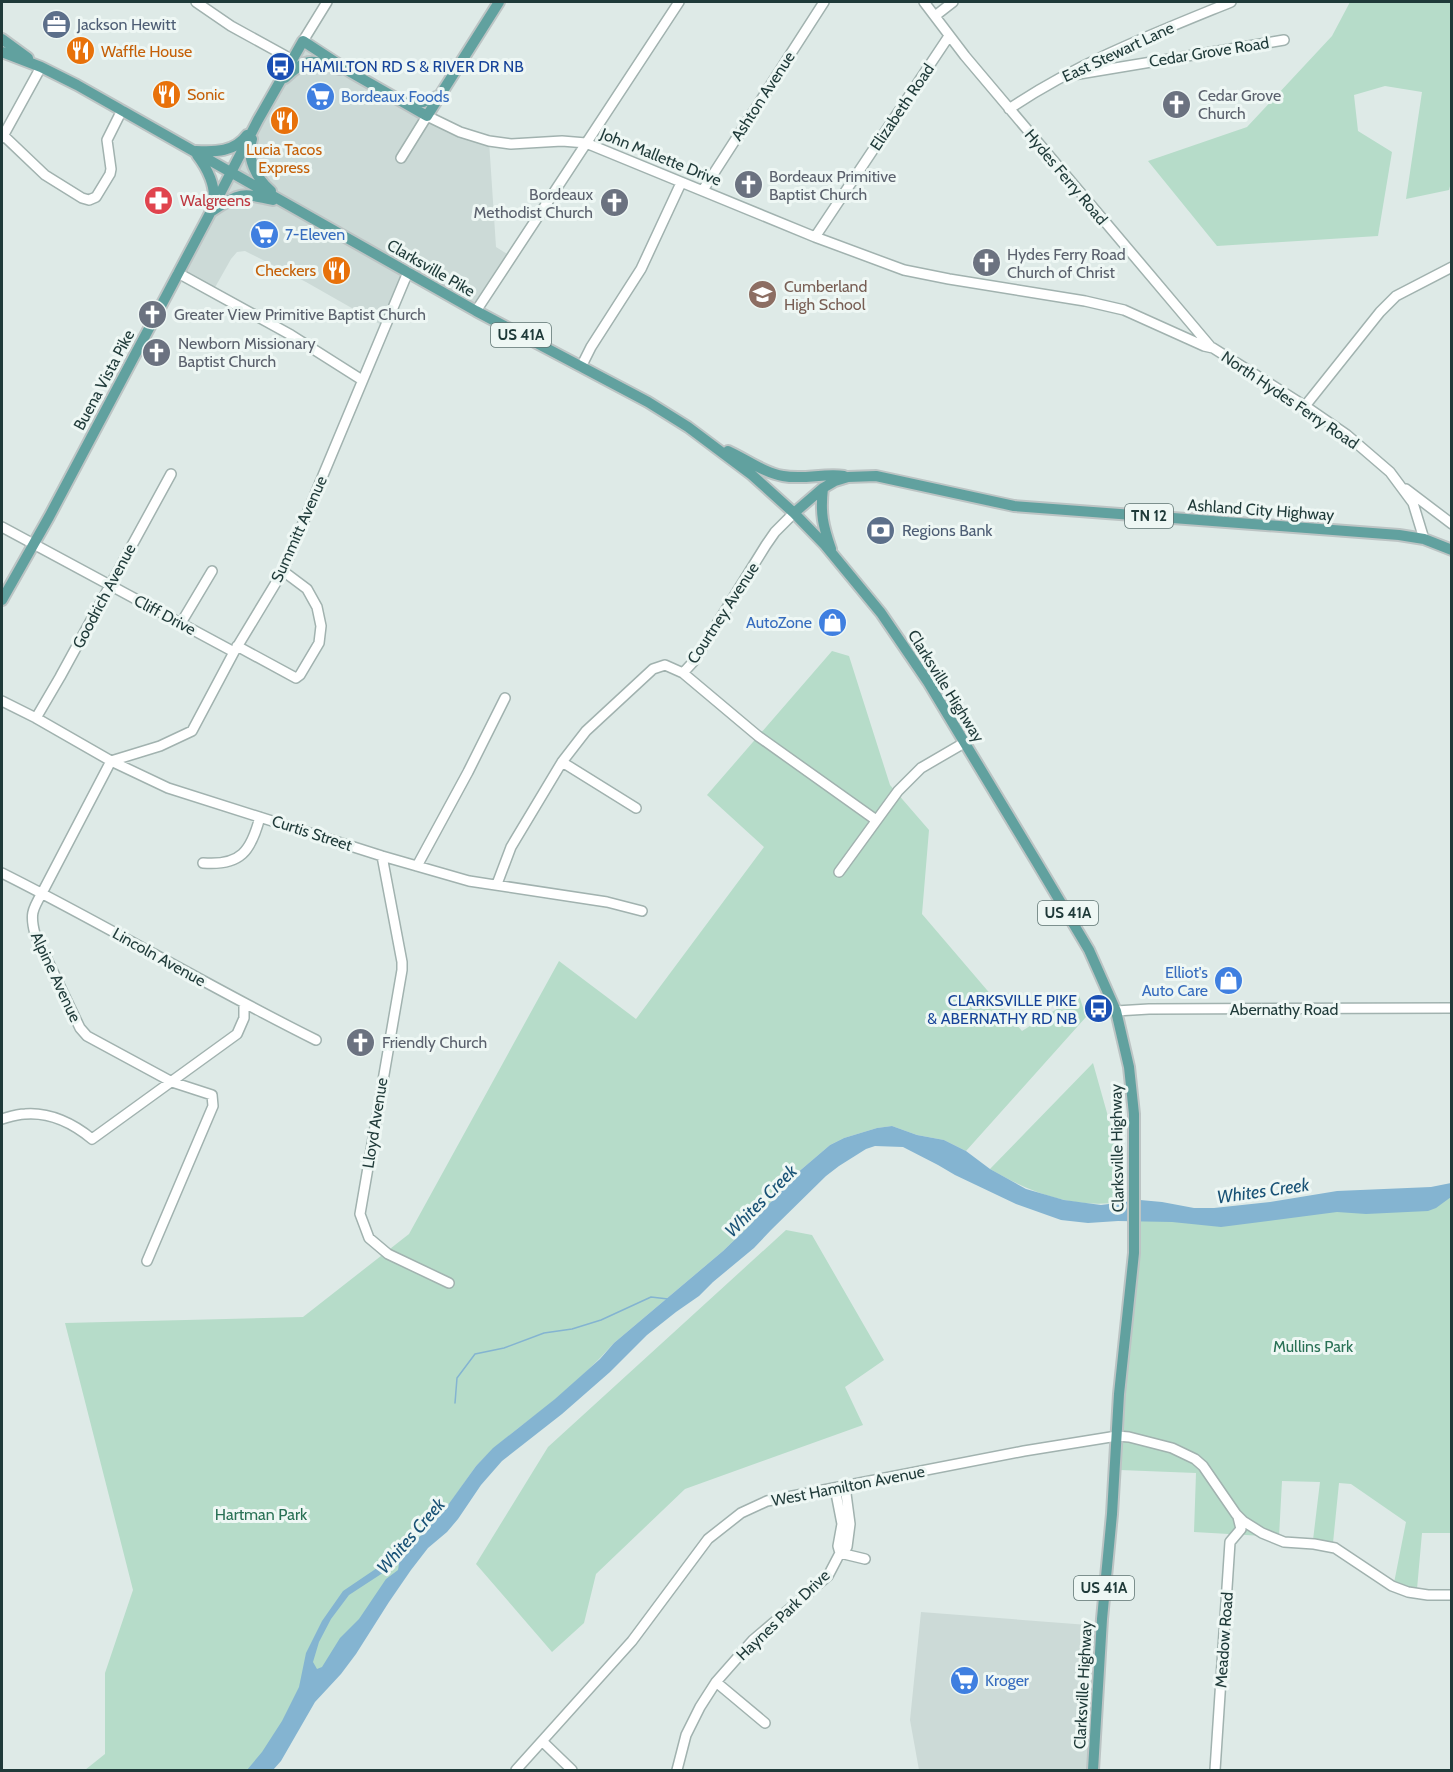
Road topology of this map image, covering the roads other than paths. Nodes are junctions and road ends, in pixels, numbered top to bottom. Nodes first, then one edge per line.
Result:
1 (196, 2) edge
2 (327, 2) edge
3 (499, 2) edge
4 (679, 2) edge
5 (824, 2) edge
6 (924, 2) edge
7 (953, 2) edge
8 (1231, 2) edge
9 (935, 16) junction
10 (949, 36) junction
11 (2, 39) edge
12 (1284, 40) dead end
13 (303, 41) junction
14 (2, 52) edge
15 (291, 59) junction
16 (41, 67) junction
17 (352, 73) junction
18 (1062, 77) junction
19 (278, 84) junction
20 (440, 96) junction
21 (404, 103) junction
22 (1009, 109) junction
23 (122, 110) junction
24 (427, 116) junction
25 (256, 124) junction
26 (2, 137) edge
27 (586, 143) junction
28 (193, 150) junction
29 (401, 158) dead end
30 (231, 172) junction
31 (681, 183) junction
32 (703, 190) junction
33 (285, 202) junction
34 (211, 212) junction
35 (815, 237) junction
36 (1452, 267) edge
37 (408, 272) junction
38 (178, 273) junction
39 (476, 311) junction
40 (1208, 347) junction
41 (581, 367) junction
42 (362, 380) junction
43 (1305, 406) junction
44 (708, 442) junction
45 (171, 474) dead end
46 (848, 477) junction
47 (1399, 484) junction
48 (824, 488) junction
49 (794, 513) junction
50 (1452, 524) edge
51 (2, 526) edge
52 (1424, 539) junction
53 (33, 544) junction
54 (1452, 550) edge
55 (832, 553) junction
56 (212, 571) dead end
57 (283, 571) junction
58 (109, 585) junction
59 (2, 600) edge
60 (181, 623) junction
61 (236, 649) junction
62 (683, 673) junction
63 (505, 698) dead end
64 (2, 701) edge
65 (36, 718) junction
66 (964, 743) junction
67 (111, 761) junction
68 (562, 762) junction
69 (636, 808) dead end
70 (260, 817) junction
71 (876, 820) junction
72 (382, 856) junction
73 (203, 863) dead end
74 (417, 866) junction
75 (840, 872) dead end
76 (2, 873) edge
77 (497, 884) junction
78 (42, 893) junction
79 (642, 911) dead end
80 (244, 1004) junction
81 (1452, 1008) edge
82 (1116, 1011) junction
83 (316, 1041) dead end
84 (172, 1082) junction
85 (2, 1119) edge
86 (147, 1261) dead end
87 (449, 1283) dead end
88 (1117, 1436) junction
89 (840, 1487) junction
90 (1236, 1514) junction
91 (840, 1553) junction
92 (865, 1559) dead end
93 (1452, 1595) edge
94 (716, 1682) junction
95 (765, 1723) dead end
96 (543, 1742) junction
97 (516, 1770) edge
98 (572, 1770) edge
99 (677, 1770) edge
100 (1093, 1770) edge
101 (1215, 1770) edge

1 - 15 street
2 - 13 street
3 - 20 main road
4 - 27 street
5 - 32 street, Ashton Avenue
6 - 9 street, Hydes Ferry Road
7 - 9 street
8 - 18 street, East Stewart Lane
9 - 10 street, Hydes Ferry Road
10 - 22 street, Hydes Ferry Road
10 - 35 street, Elizabeth Road
11 - 16 main road, Clarksville Pike / US 41A
12 - 18 street, Cedar Grove Road
13 - 15 main road
13 - 17 main road, John Mallette Drive
14 - 16 main road, Clarksville Pike / US 41A
15 - 19 main road
16 - 23 main road, Clarksville Pike / US 41A
16 - 26 street
17 - 19 main road, John Mallette Drive
17 - 21 main road, John Mallette Drive
18 - 22 street, East Stewart Lane
19 - 25 main road
20 - 21 main road
20 - 24 main road
21 - 24 main road, John Mallette Drive
22 - 40 street, Hydes Ferry Road
23 - 26 street
23 - 28 main road, Clarksville Pike / US 41A
24 - 27 street, John Mallette Drive
24 - 29 street
25 - 28 main road
25 - 30 main road, Buena Vista Pike
25 - 33 main road
27 - 31 street, John Mallette Drive
27 - 39 street
28 - 30 main road, Clarksville Pike / US 41A
28 - 34 main road
30 - 33 main road, Clarksville Pike / US 41A
30 - 34 main road, Buena Vista Pike
31 - 32 street, John Mallette Drive
31 - 41 street
32 - 35 street, John Mallette Drive
33 - 34 main road
33 - 37 main road, Clarksville Pike / US 41A
34 - 38 main road, Buena Vista Pike
35 - 40 street, John Mallette Drive
36 - 43 street
37 - 39 main road, Clarksville Pike / US 41A
37 - 42 street, Summitt Avenue
38 - 42 street
38 - 53 main road, Buena Vista Pike
39 - 41 main road, Clarksville Pike / US 41A
40 - 43 street, North Hydes Ferry Road
41 - 44 main road, Clarksville Pike / US 41A
42 - 57 street, Summitt Avenue
43 - 47 street, North Hydes Ferry Road
44 - 46 main road
44 - 49 main road, Clarksville Pike / US 41A
45 - 58 street, Goodrich Avenue
46 - 48 main road, Ashland City Highway / TN 12
46 - 52 main road, Ashland City Highway / TN 12
47 - 50 street, North Hydes Ferry Road
47 - 52 street, North Hydes Ferry Road
48 - 49 main road, Ashland City Highway / TN 12
48 - 55 main road
49 - 55 main road, Clarksville Highway / US 41A
49 - 62 street, Courtney Avenue
51 - 53 street, Cliff Drive
52 - 54 main road, Ashland City Highway / TN 12
53 - 58 street, Cliff Drive
53 - 59 main road, Buena Vista Pike
55 - 66 main road, Clarksville Highway / US 41A
56 - 60 street
57 - 61 street, Summitt Avenue
57 - 61 street, Cliff Drive
58 - 60 street, Cliff Drive
58 - 65 street, Goodrich Avenue
60 - 61 street, Cliff Drive
61 - 67 street, Summitt Avenue
62 - 68 street, Courtney Avenue
62 - 71 street
63 - 74 street
64 - 65 street, Curtis Street
65 - 67 street, Curtis Street
66 - 71 street
66 - 82 main road, Clarksville Highway / US 41A
67 - 70 street, Curtis Street
67 - 78 street, Alpine Avenue
68 - 69 street
68 - 77 street, Courtney Avenue
70 - 72 street, Curtis Street
70 - 73 street
71 - 75 street
72 - 74 street, Curtis Street
72 - 87 street, Lloyd Avenue
74 - 77 street, Curtis Street
76 - 78 street, Lincoln Avenue
77 - 79 street, Curtis Street
78 - 80 street, Lincoln Avenue
78 - 84 street, Alpine Avenue
80 - 83 street, Lincoln Avenue
80 - 84 street
81 - 82 street, Abernathy Road
82 - 88 main road, Clarksville Highway / US 41A
84 - 85 street
84 - 86 street, Alpine Avenue
88 - 89 street, West Hamilton Avenue
88 - 90 street, West Hamilton Avenue
88 - 100 main road, Clarksville Highway / US 41A
89 - 91 street, Haynes Park Drive
89 - 96 street, West Hamilton Avenue
90 - 93 street, West Hamilton Avenue
90 - 101 street, Meadow Road
91 - 92 street
91 - 94 street, Haynes Park Drive
94 - 95 street
94 - 99 street, Haynes Park Drive
96 - 97 street, West Hamilton Avenue
96 - 98 street

